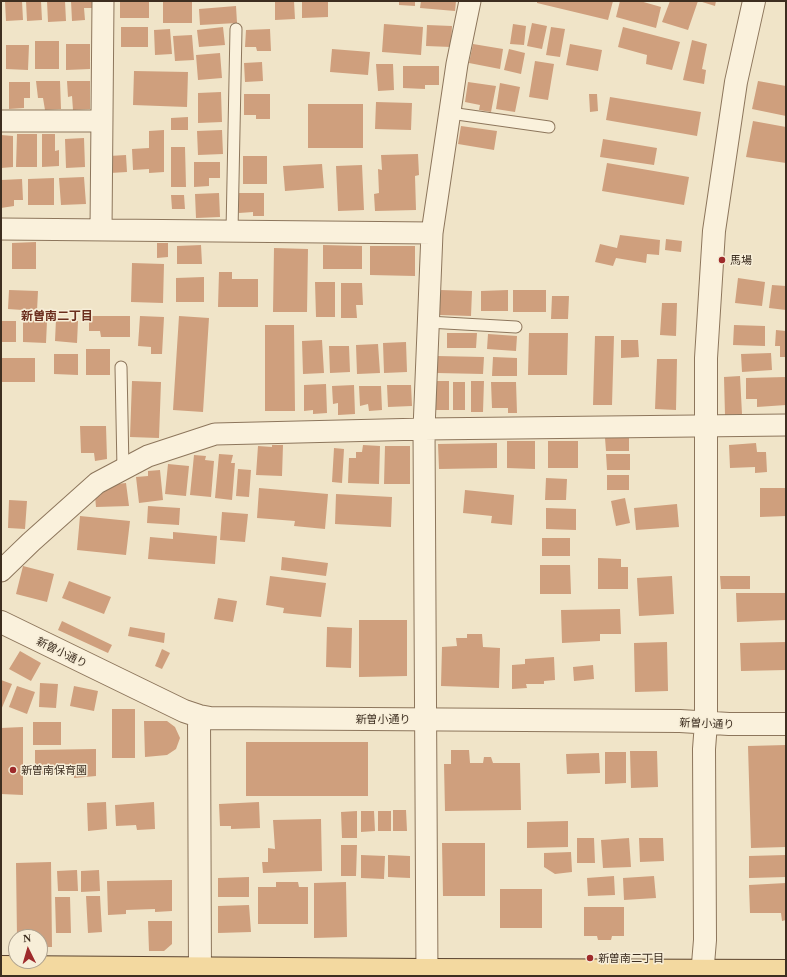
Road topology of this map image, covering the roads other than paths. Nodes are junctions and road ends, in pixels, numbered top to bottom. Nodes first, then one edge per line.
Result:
1 (103, 1) edge
2 (470, 1) edge
3 (754, 1) edge
4 (236, 29) dead end
5 (450, 113) junction
6 (1, 121) edge
7 (102, 121) junction
8 (549, 127) dead end
9 (1, 229) edge
10 (101, 230) junction
11 (232, 231) junction
12 (432, 233) junction
13 (428, 322) junction
14 (516, 327) dead end
15 (121, 367) dead end
16 (786, 425) edge
17 (706, 426) junction
18 (424, 429) junction
19 (123, 469) junction
20 (1, 571) edge
21 (1, 622) edge
22 (199, 716) junction
23 (426, 719) junction
24 (706, 723) junction
25 (786, 724) edge
26 (1, 966) edge
27 (786, 971) edge
28 (200, 972) edge
29 (427, 973) edge
30 (702, 973) edge

1 - 7 street
2 - 5 street
3 - 17 street
4 - 11 lane
5 - 8 lane
5 - 12 street
6 - 7 street
7 - 10 street
9 - 10 street
10 - 11 street
11 - 12 street
12 - 13 street
13 - 14 lane
13 - 18 street
15 - 19 lane
16 - 17 street
17 - 18 street
17 - 24 street
18 - 19 street
18 - 23 street
19 - 20 street
21 - 22 street, 新曽小通り
22 - 23 street, 新曽小通り
22 - 28 street
23 - 24 street, 新曽小通り
23 - 29 street
24 - 25 street, 新曽小通り
24 - 30 street
26 - 28 main road
27 - 30 main road
28 - 29 main road
29 - 30 main road

